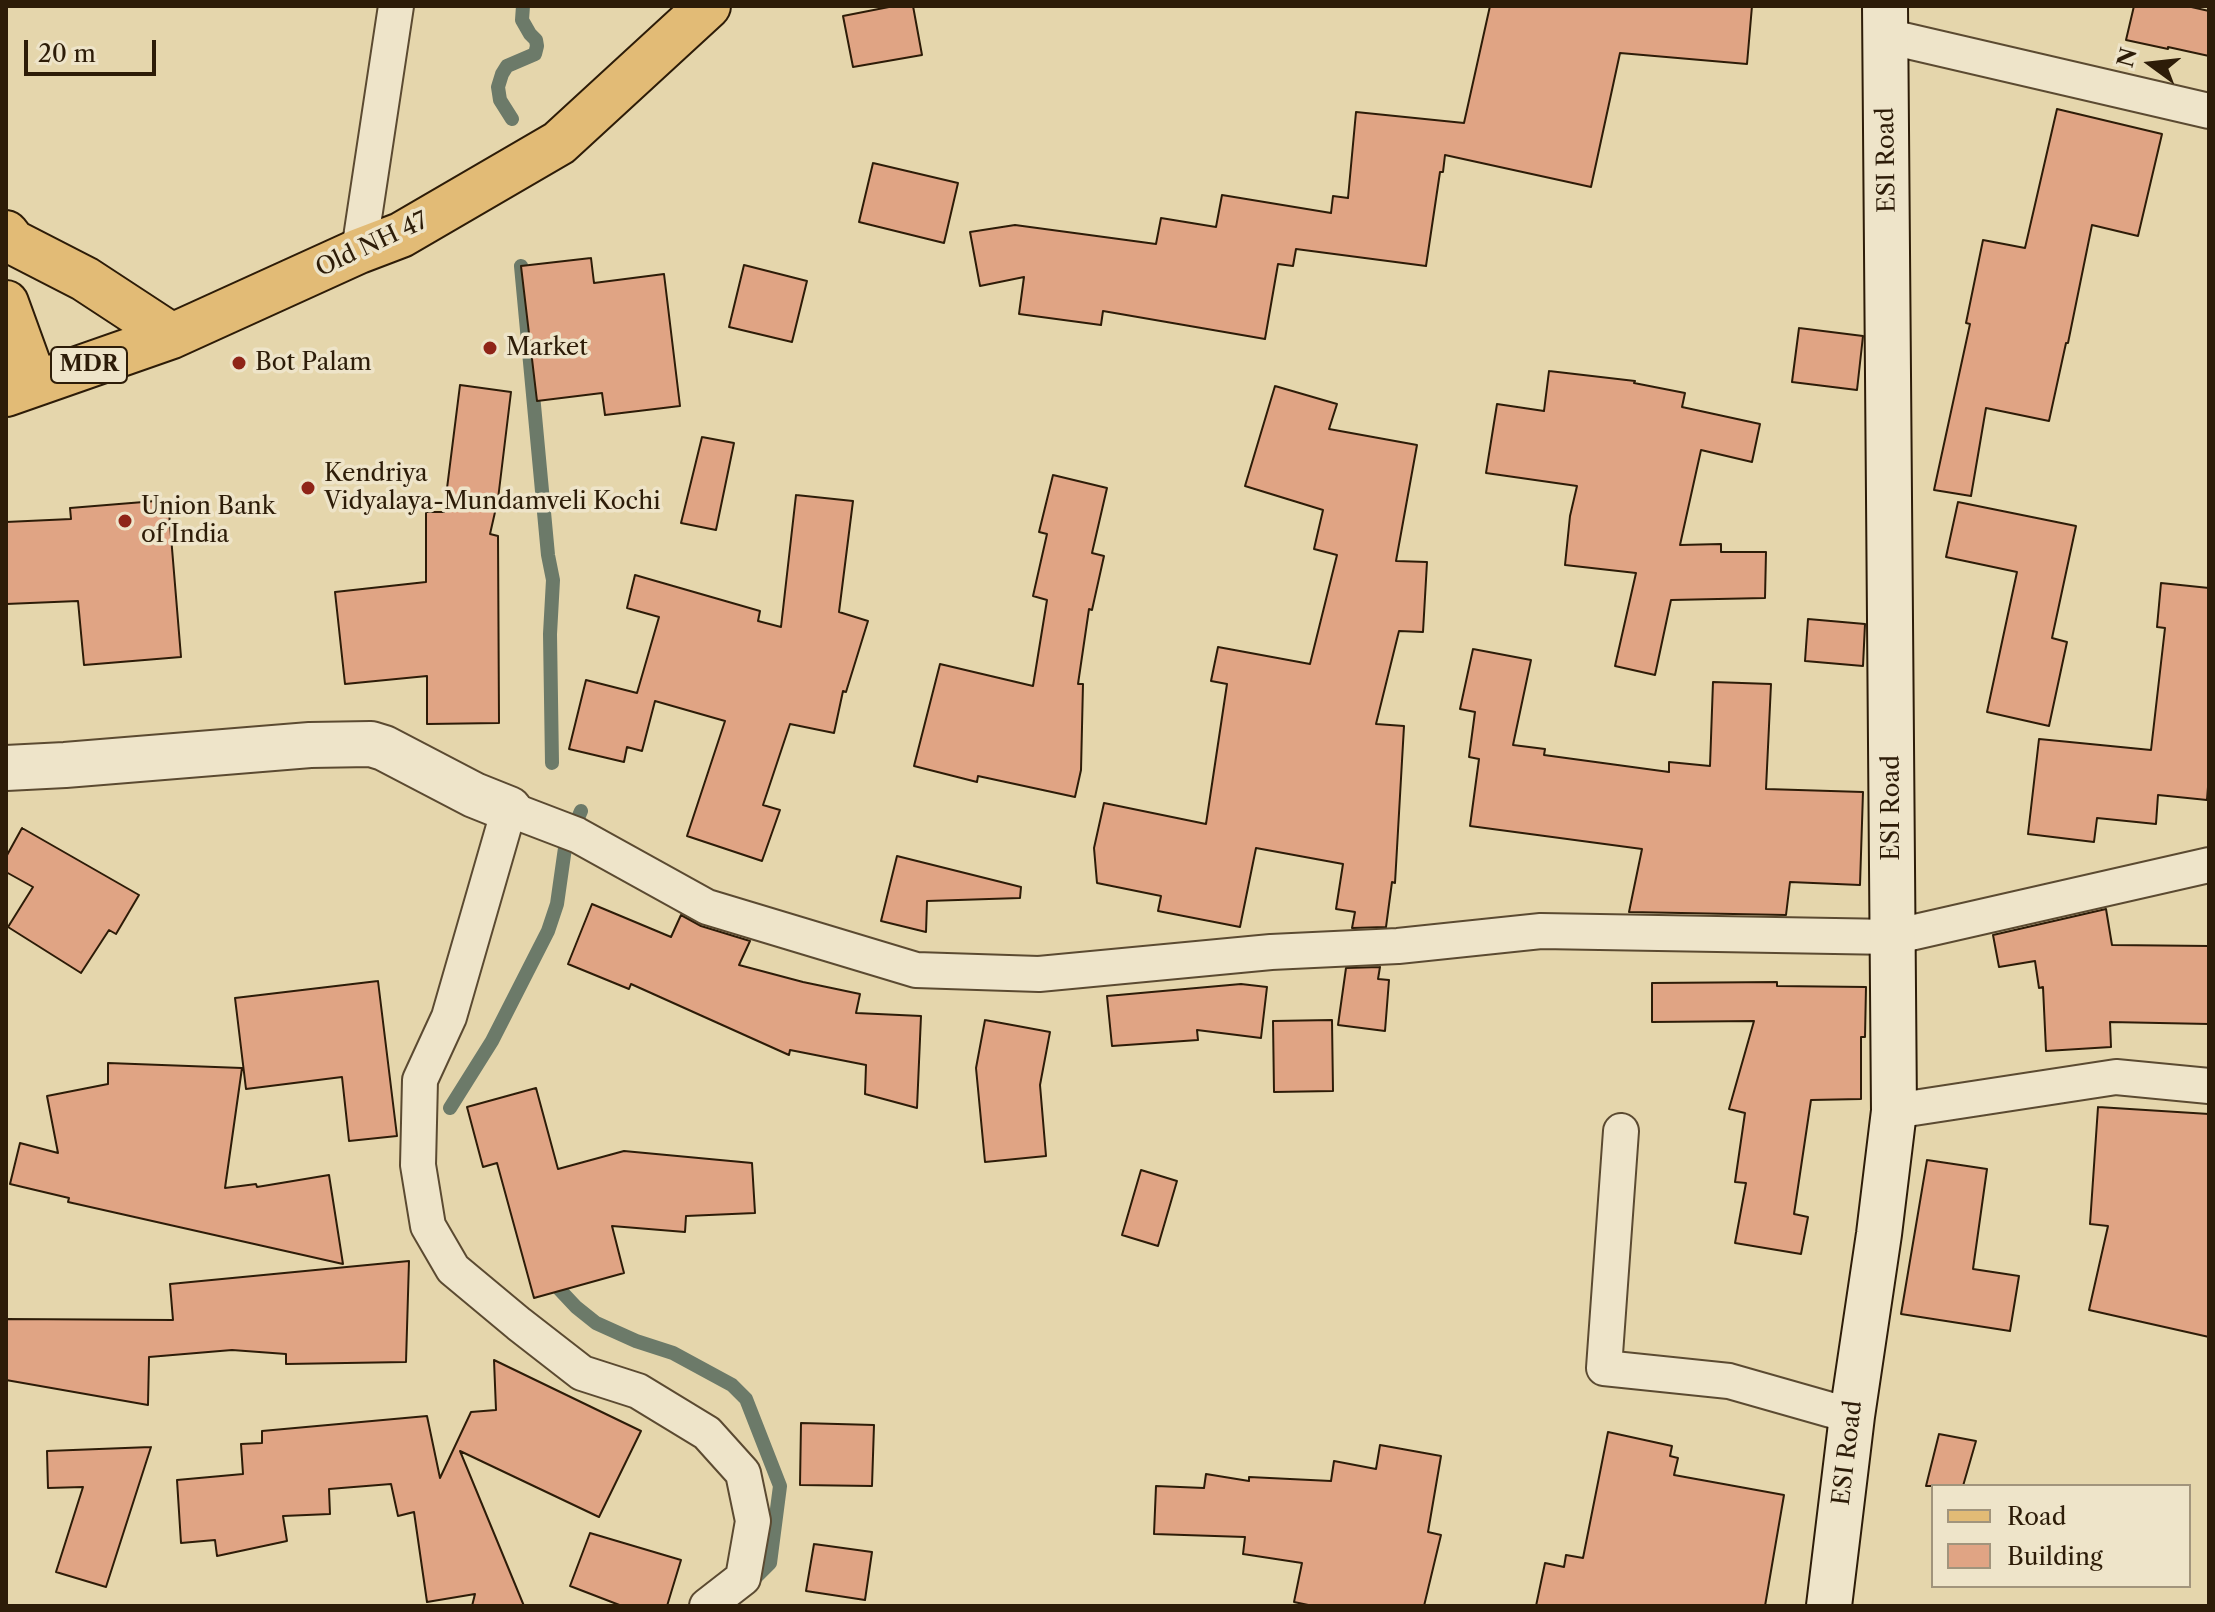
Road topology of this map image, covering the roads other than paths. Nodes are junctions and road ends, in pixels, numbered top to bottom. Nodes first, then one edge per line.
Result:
1 (396, 6) edge
2 (708, 6) edge
3 (1886, 21) edge
4 (2209, 111) edge
5 (6, 233) edge
6 (359, 251) junction
7 (6, 303) edge
8 (172, 336) junction
9 (21, 389) edge
10 (6, 768) edge
11 (509, 809) junction
12 (2209, 865) edge
13 (1893, 937) junction
14 (2209, 1086) edge
15 (1894, 1111) junction
16 (1621, 1131) dead end
17 (1852, 1416) junction
18 (707, 1606) edge
19 (1829, 1606) edge

1 - 6 street
2 - 6 main road, Old NH 47
3 - 4 street
3 - 13 main road, ESI Road
5 - 8 main road
6 - 8 main road, Old NH 47
7 - 9 main road
8 - 9 main road, MDR
10 - 11 main road
11 - 13 street
11 - 18 street
12 - 13 street
13 - 15 main road, ESI Road
14 - 15 street
15 - 17 main road, ESI Road
16 - 17 street
17 - 19 main road, ESI Road

